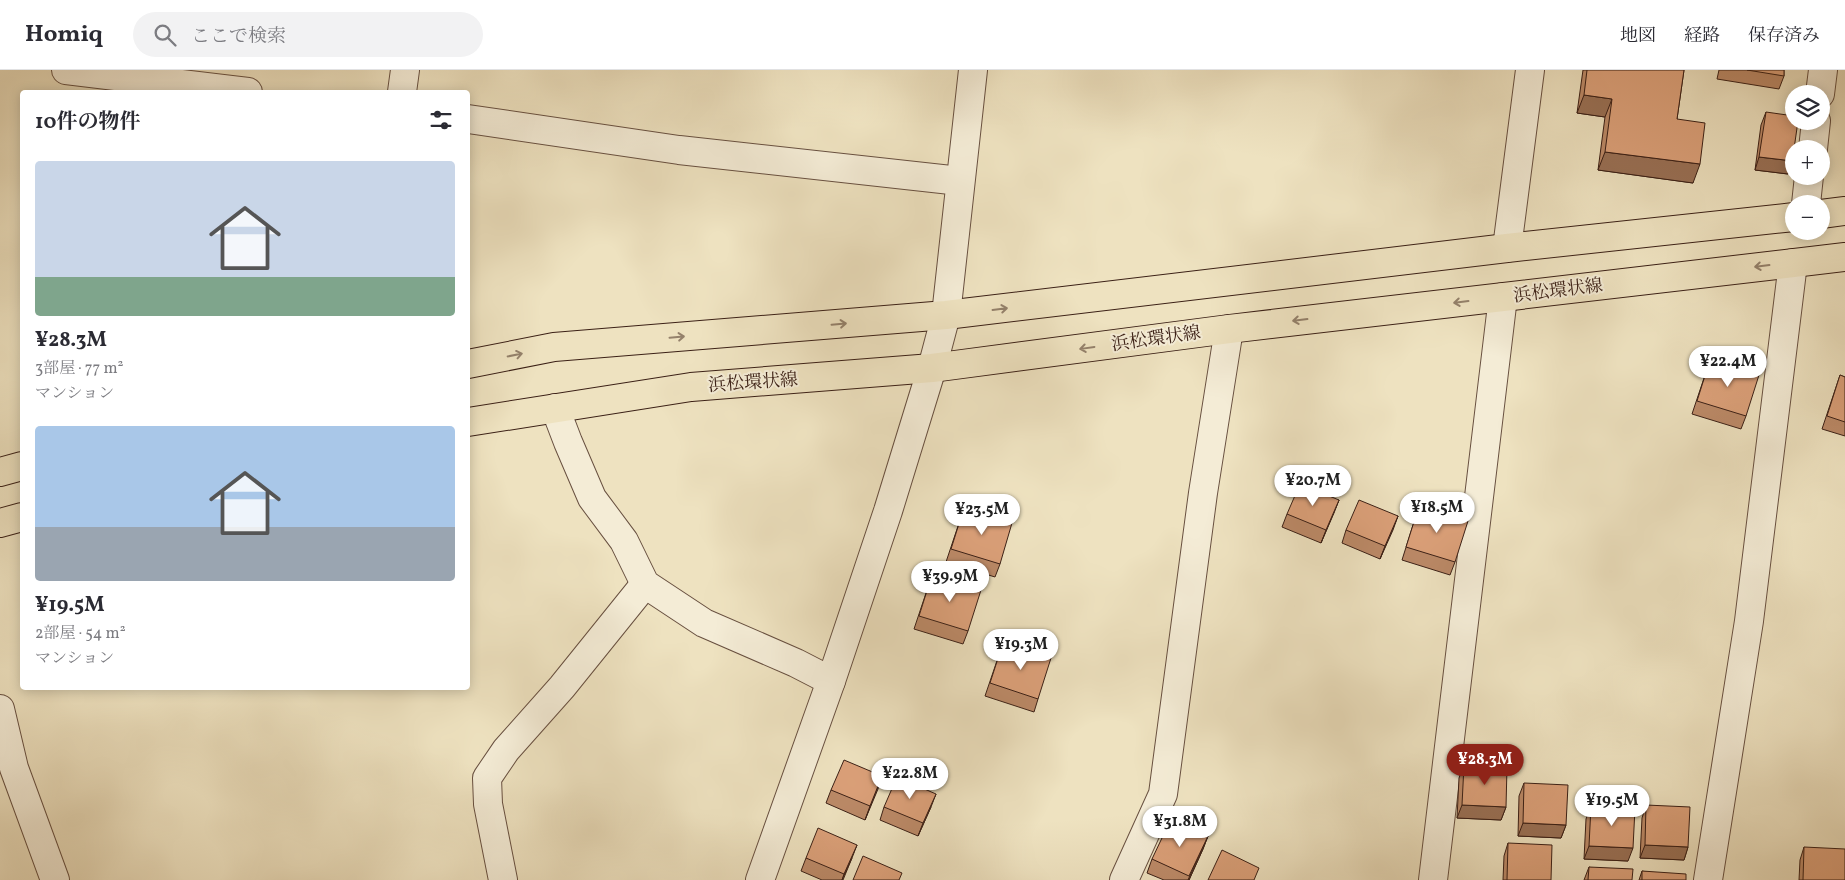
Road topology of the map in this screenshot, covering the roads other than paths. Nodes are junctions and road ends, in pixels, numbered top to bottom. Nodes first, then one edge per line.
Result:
1 (66, 70) edge
2 (405, 70) edge
3 (973, 70) edge
4 (1530, 70) edge
5 (1823, 70) edge
6 (1821, 85) edge
7 (228, 90) edge
8 (402, 90) edge
9 (470, 118) edge
10 (960, 181) junction
11 (1845, 211) edge
12 (1830, 213) edge
13 (1785, 218) edge
14 (1507, 248) junction
15 (1845, 257) edge
16 (1793, 263) junction
17 (1503, 297) junction
18 (946, 315) junction
19 (1228, 329) junction
20 (470, 364) edge
21 (932, 368) junction
22 (556, 408) junction
23 (470, 422) edge
24 (20, 467) edge
25 (0, 472) edge
26 (20, 518) edge
27 (0, 523) edge
28 (645, 584) junction
29 (831, 681) junction
30 (0, 709) edge
31 (54, 880) edge
32 (503, 880) edge
33 (760, 880) edge
34 (1124, 880) edge
35 (1433, 880) edge
36 (1708, 880) edge

1 - 7 street
2 - 8 street
3 - 10 street
4 - 14 street
5 - 6 street
9 - 10 street
10 - 18 street
11 - 12 main road
13 - 14 main road
18 -> 14 main road
15 - 16 main road, 浜松環状線
16 -> 17 main road, 浜松環状線
16 - 36 street
17 -> 19 main road, 浜松環状線
17 - 35 street
20 -> 18 main road
18 - 21 street
19 -> 21 main road, 浜松環状線
19 - 34 street
21 - 22 main road, 浜松環状線
21 - 29 street
22 - 23 main road, 浜松環状線
22 - 28 street
24 - 25 main road
26 - 27 main road
28 - 29 street
28 - 32 street
29 - 33 street
30 - 31 street

